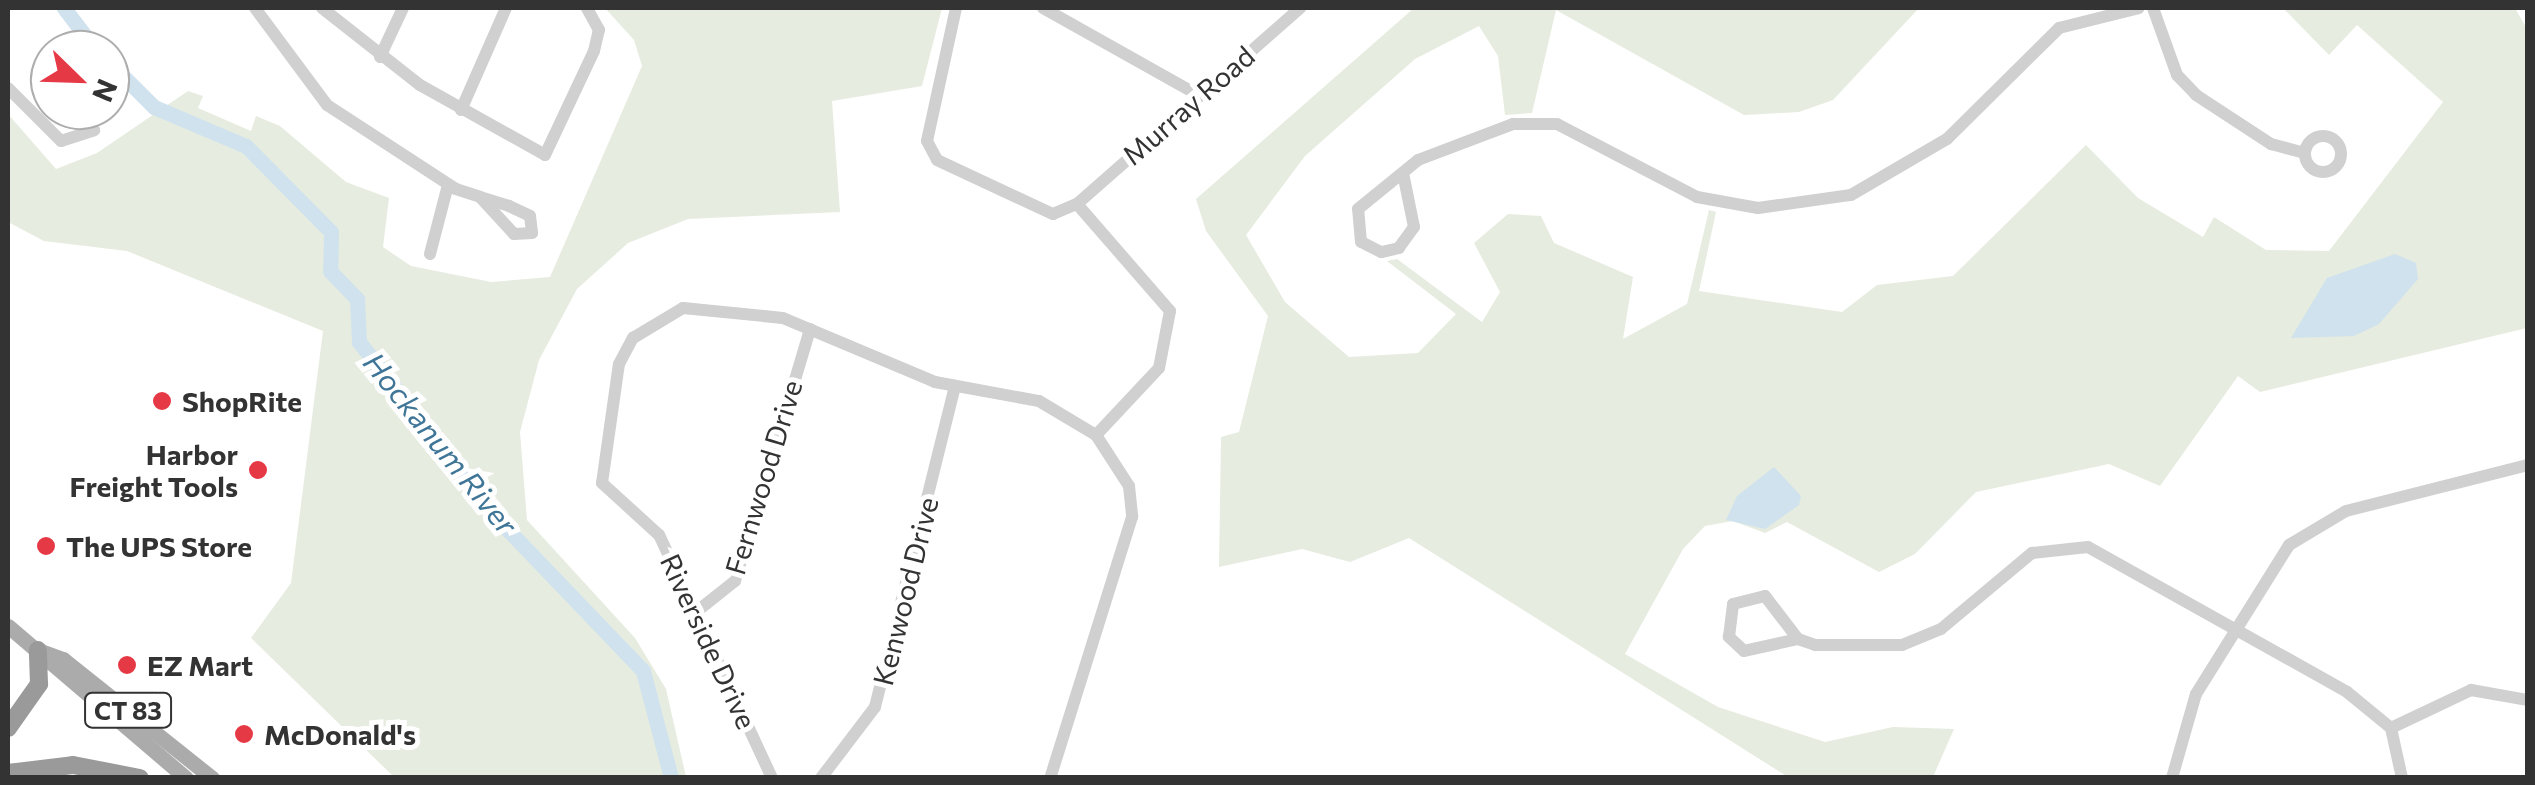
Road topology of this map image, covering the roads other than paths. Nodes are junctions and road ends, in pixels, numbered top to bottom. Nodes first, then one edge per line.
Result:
1 (255, 8) edge
2 (322, 8) edge
3 (404, 8) edge
4 (506, 8) edge
5 (587, 8) edge
6 (956, 8) edge
7 (1043, 8) edge
8 (1300, 8) edge
9 (2139, 8) edge
10 (2153, 8) edge
11 (380, 57) junction
12 (8, 88) edge
13 (1196, 94) junction
14 (30, 110) edge
15 (461, 110) junction
16 (50, 130) edge
17 (94, 130) dead end
18 (2305, 153) dead end
19 (1403, 174) junction
20 (448, 185) junction
21 (480, 197) dead end
22 (1077, 204) junction
23 (430, 254) dead end
24 (810, 329) junction
25 (954, 387) junction
26 (1096, 435) junction
27 (2528, 465) edge
28 (696, 612) junction
29 (8, 626) edge
30 (2234, 628) junction
31 (1798, 639) junction
32 (38, 650) junction
33 (79, 672) junction
34 (64, 682) junction
35 (2528, 700) edge
36 (8, 728) edge
37 (2391, 728) junction
38 (8, 773) edge
39 (140, 778) edge
40 (186, 778) edge
41 (212, 778) edge
42 (772, 778) edge
43 (821, 778) edge
44 (1050, 778) edge
45 (2172, 778) edge
46 (2402, 778) edge

1 - 20 street
2 - 11 street
3 - 11 street
4 - 15 street
5 - 15 street
6 - 22 street
7 - 13 street
8 - 13 street, Murray Road
9 - 19 street
10 - 18 street
11 - 15 street
12 - 14 street
13 - 22 street, Murray Road
16 - 17 street
19 - 19 street
20 - 21 street
20 - 23 street
22 - 26 street
24 - 25 street, Riverside Drive
24 - 28 street, Fernwood Drive
24 - 28 street, Riverside Drive
25 - 26 street, Riverside Drive
25 - 43 street, Kenwood Drive
26 - 44 street
27 - 30 street
28 - 42 street, Riverside Drive
29 - 32 main road, CT 83
30 - 31 street
30 - 37 street
30 - 45 street
31 - 31 street
32 - 33 main road, CT 83
32 - 34 main road, CT 83
32 - 36 highway
33 - 34 main road
33 - 41 main road, CT 83
34 - 40 main road, CT 83
35 - 37 street
37 - 46 street
38 - 39 highway

